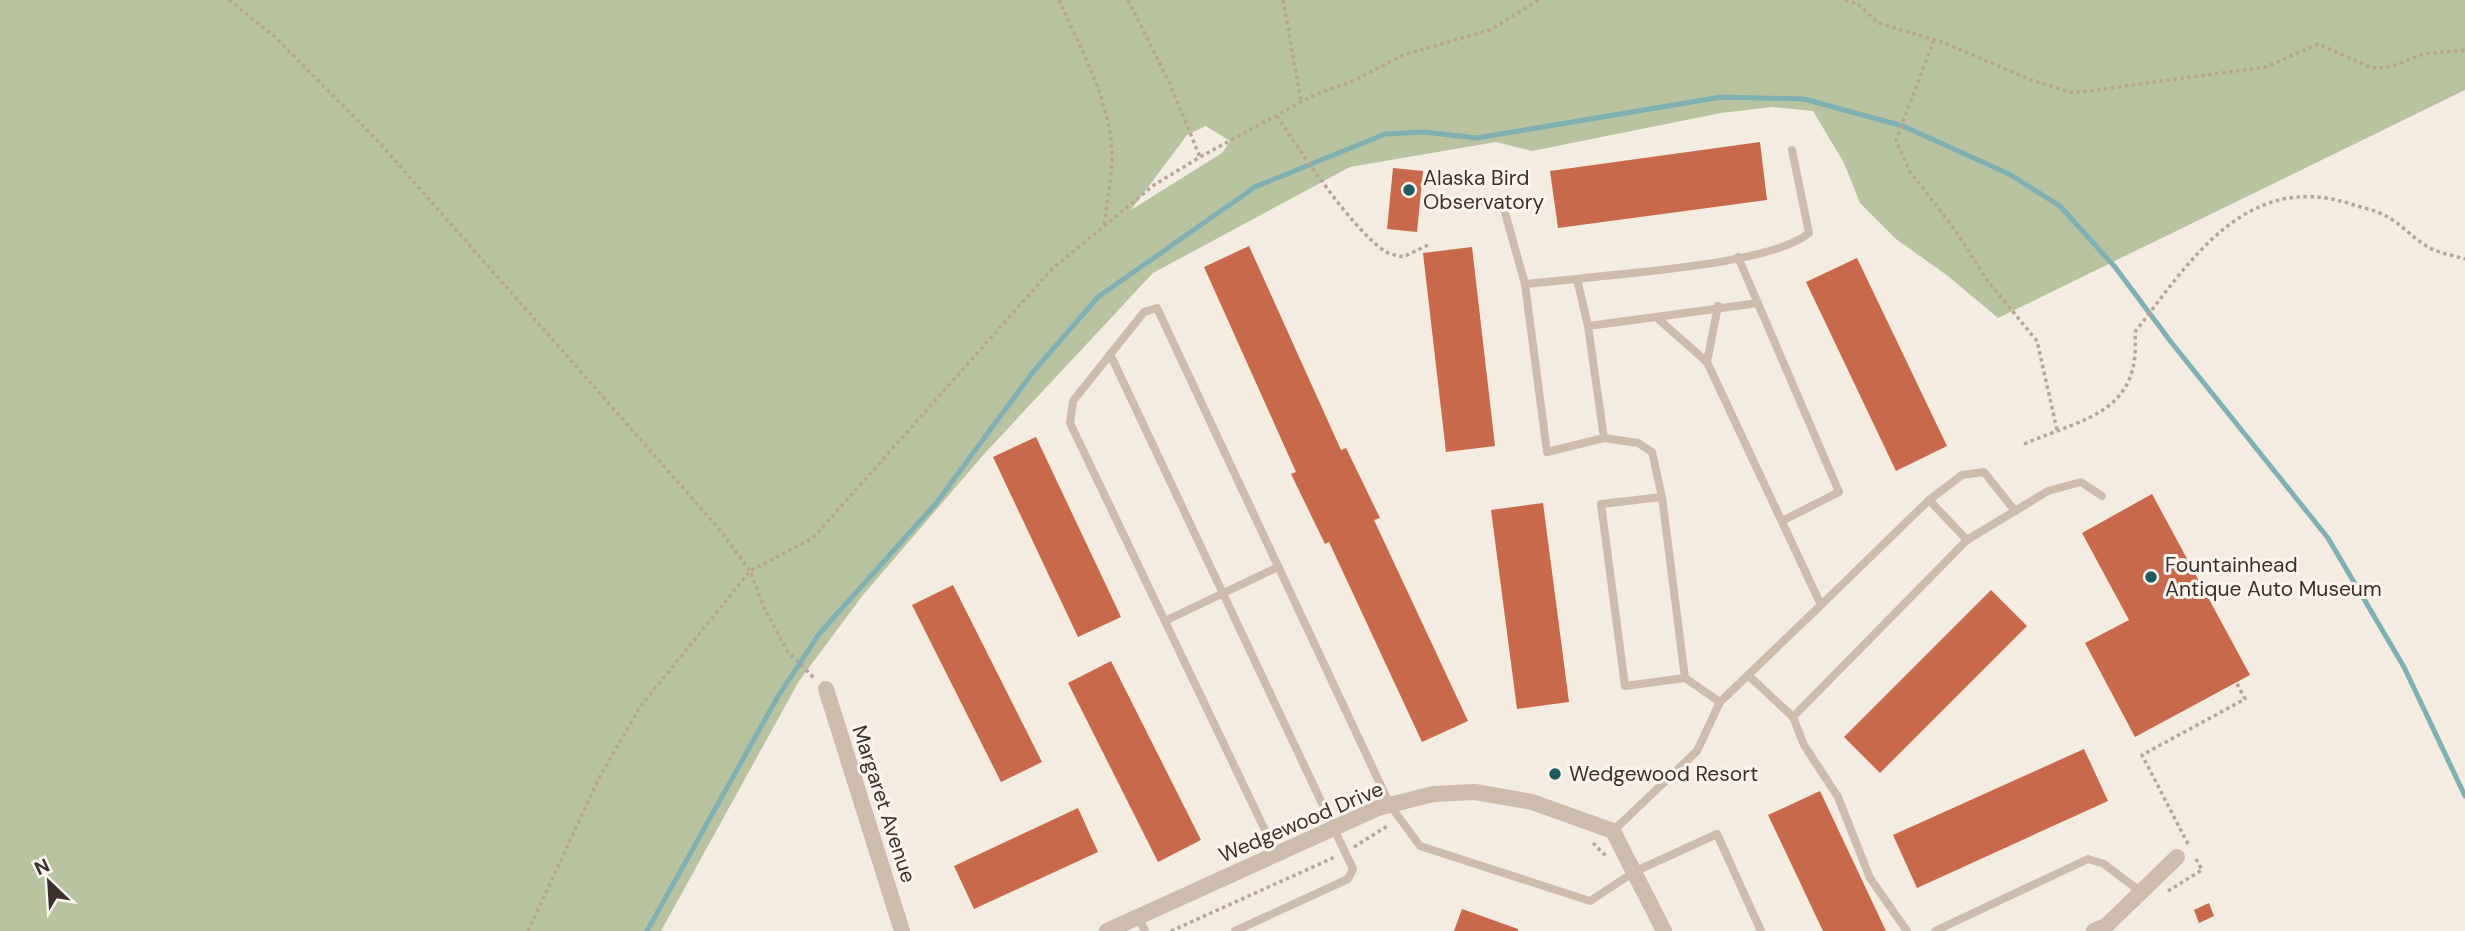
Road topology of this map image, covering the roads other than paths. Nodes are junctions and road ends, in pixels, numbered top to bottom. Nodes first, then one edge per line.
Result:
1 (1792, 150) dead end
2 (1448, 203) dead end
3 (1738, 257) junction
4 (1577, 279) junction
5 (1525, 284) junction
6 (1758, 303) junction
7 (1718, 306) junction
8 (1656, 317) junction
9 (1588, 326) junction
10 (1110, 354) junction
11 (1707, 362) junction
12 (1604, 438) junction
13 (2102, 496) dead end
14 (1662, 497) junction
15 (1929, 500) junction
16 (2015, 511) junction
17 (1782, 521) junction
18 (1967, 540) junction
19 (1278, 567) junction
20 (1223, 595) junction
21 (1821, 605) junction
22 (1165, 621) junction
23 (1749, 676) junction
24 (1685, 678) junction
25 (820, 683) road end
26 (1720, 702) junction
27 (1793, 717) junction
28 (1390, 805) junction
29 (1335, 826) junction
30 (1614, 831) junction
31 (1276, 853) junction
32 (2177, 857) dead end
33 (1634, 872) junction
34 (2141, 891) junction
35 (1142, 924) edge
36 (902, 931) edge
37 (1107, 931) edge
38 (1235, 931) edge
39 (1664, 931) edge
40 (1760, 931) edge
41 (1907, 931) edge
42 (1935, 931) edge
43 (2094, 931) edge

1 - 3 lane
2 - 5 lane
3 - 4 lane
3 - 6 lane
4 - 5 lane
4 - 9 lane
5 - 12 lane
6 - 7 lane
6 - 17 lane
7 - 8 lane
7 - 11 lane
8 - 9 lane
8 - 11 lane
9 - 12 lane
10 - 19 lane
10 - 20 lane
10 - 22 lane
11 - 17 lane
12 - 14 lane
13 - 16 lane
14 - 24 lane
14 - 24 lane
15 - 16 lane
15 - 18 lane
15 - 21 lane
16 - 18 lane
17 - 21 lane
18 - 27 lane
19 - 20 lane
19 - 28 lane
20 - 22 lane
20 - 29 lane
21 - 23 lane
22 - 31 lane
23 - 26 lane
23 - 27 lane
24 - 26 lane
25 - 36 street, Margaret Avenue
26 - 30 lane
27 - 41 lane
28 - 29 street, Wedgewood Drive
28 - 30 street, Wedgewood Drive
28 - 33 lane
29 - 31 street, Wedgewood Drive
29 - 38 lane
30 - 33 street
31 - 35 street, Wedgewood Drive
32 - 34 street
33 - 39 street
33 - 40 lane
34 - 42 lane
34 - 43 street
35 - 37 street, Wedgewood Drive

